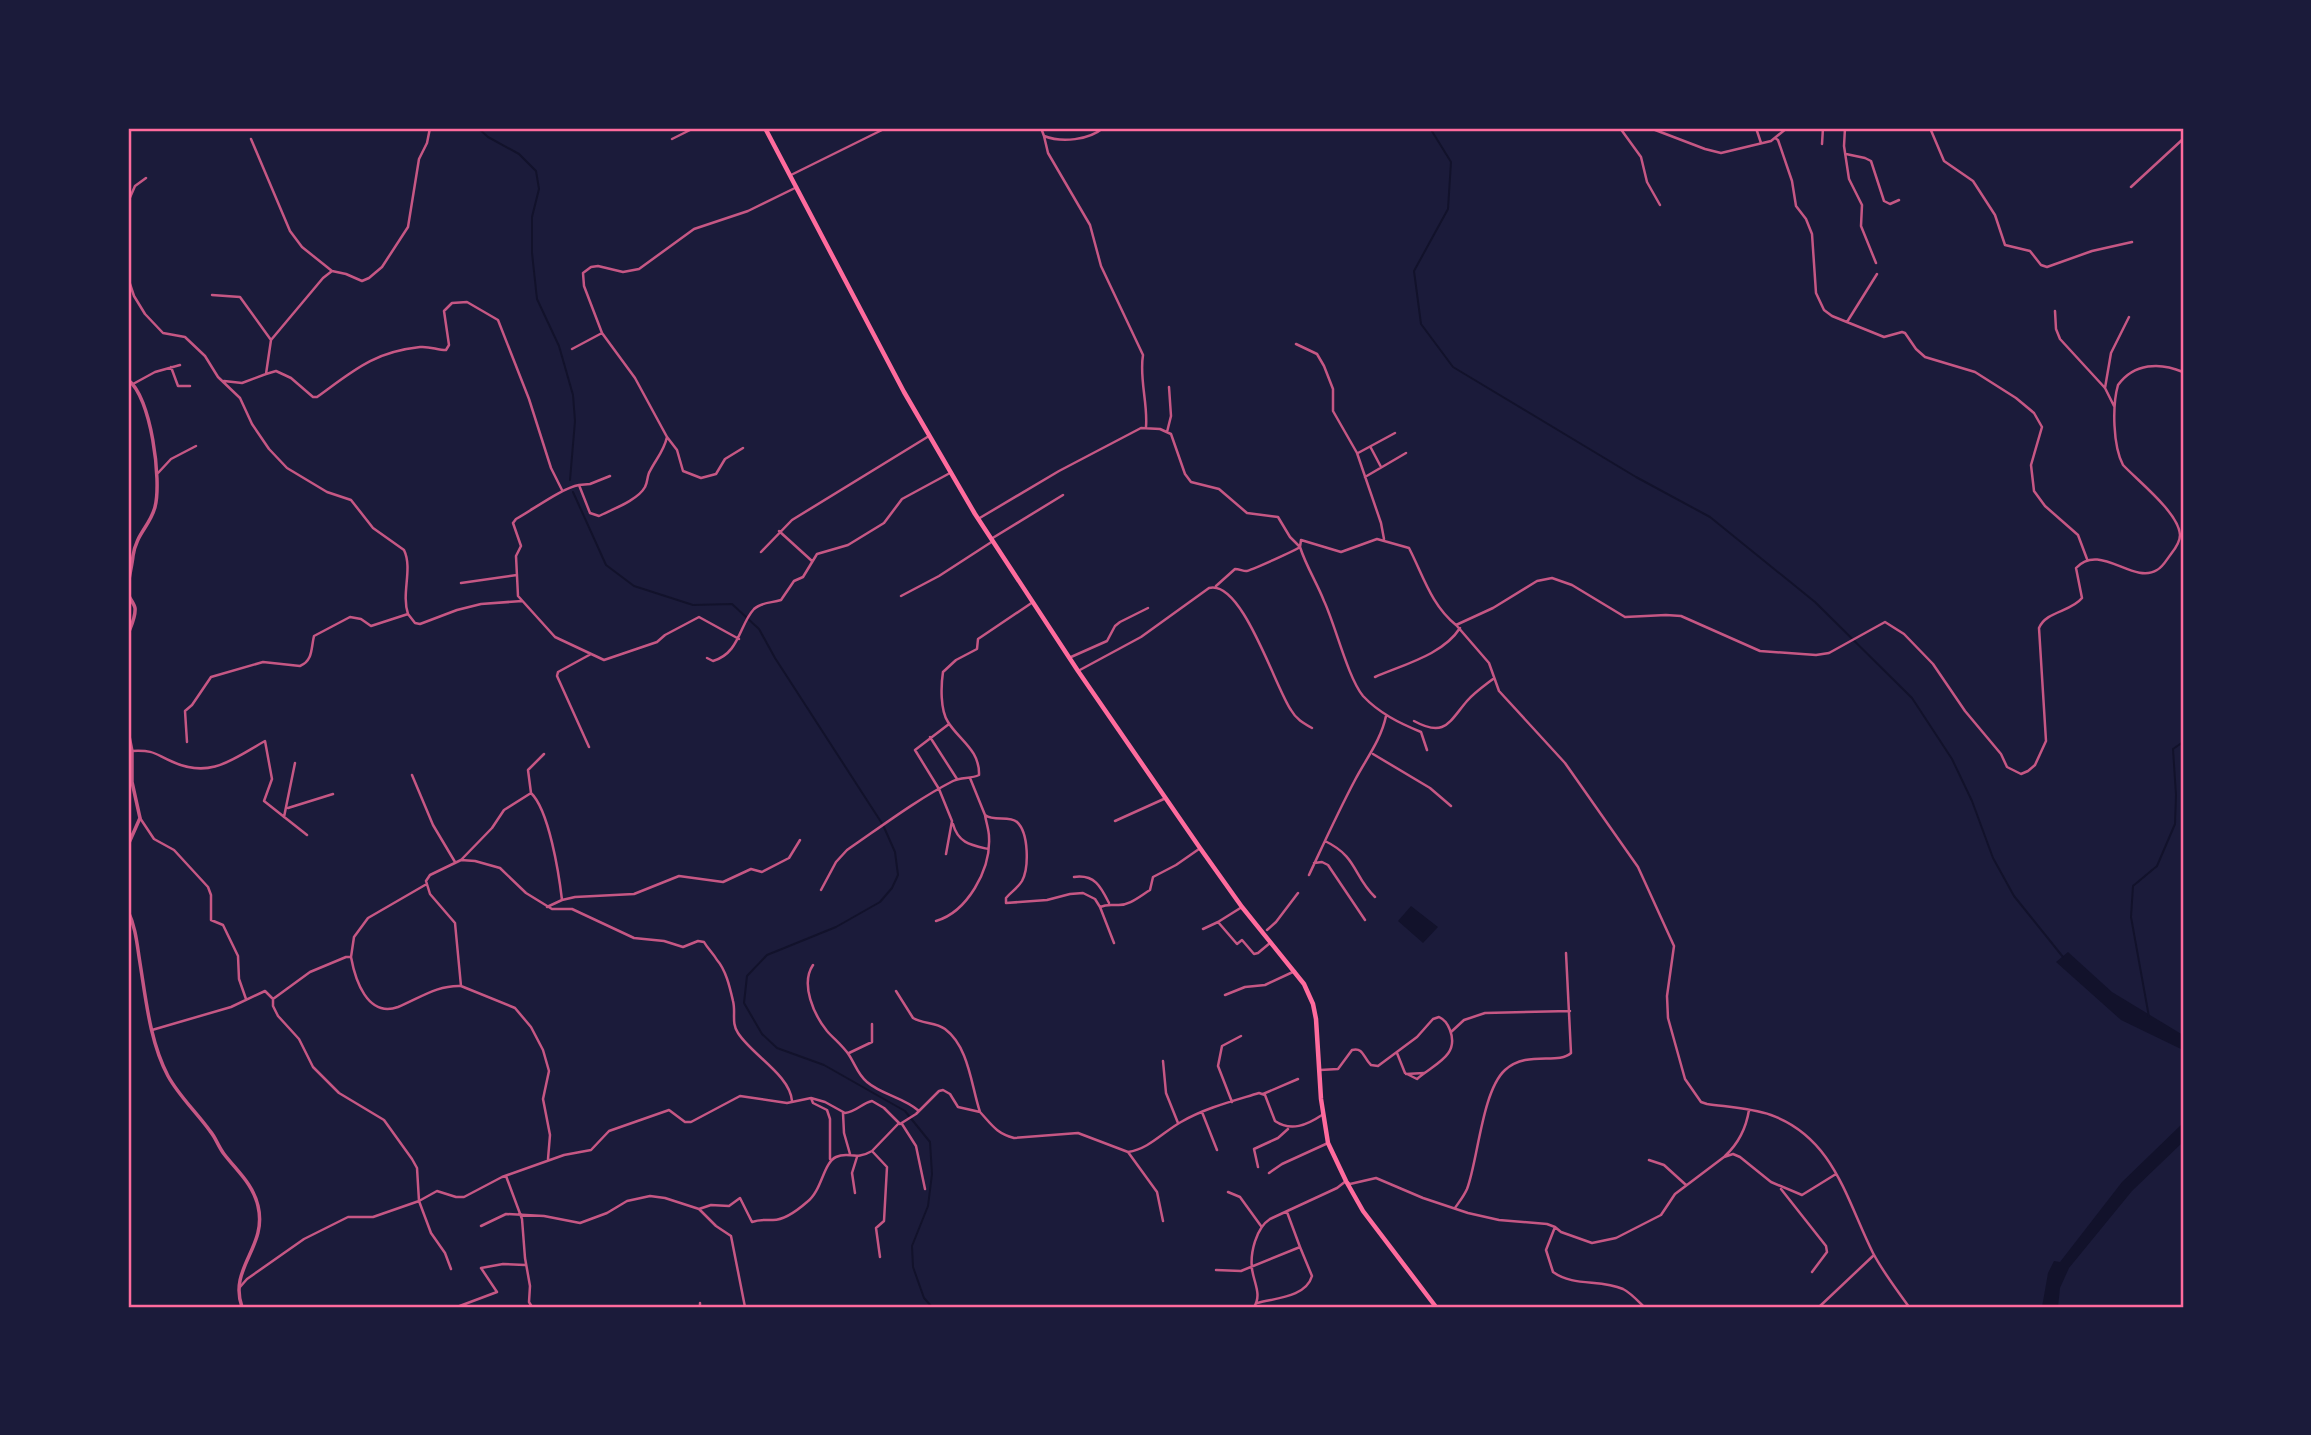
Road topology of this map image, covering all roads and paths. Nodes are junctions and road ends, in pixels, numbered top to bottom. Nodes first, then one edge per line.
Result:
1 (430, 128) edge
2 (694, 128) edge
3 (765, 128) edge
4 (886, 128) edge
5 (1041, 128) edge
6 (1103, 128) edge
7 (1620, 128) edge
8 (1650, 128) edge
9 (1756, 128) edge
10 (1787, 128) edge
11 (1823, 128) edge
12 (1845, 128) edge
13 (1930, 128) edge
14 (1044, 136) junction
15 (1775, 138) junction
16 (251, 139) dead end
17 (671, 139) dead end
18 (2183, 139) edge
19 (1761, 143) junction
20 (1822, 144) dead end
21 (1846, 154) junction
22 (791, 175) junction
23 (146, 178) dead end
24 (797, 187) junction
25 (2131, 187) dead end
26 (1899, 200) dead end
27 (128, 202) edge
28 (1660, 205) dead end
29 (2132, 242) dead end
30 (1876, 263) dead end
31 (332, 271) junction
32 (1877, 274) dead end
33 (128, 278) edge
34 (212, 295) dead end
35 (2055, 311) dead end
36 (2129, 317) dead end
37 (1847, 322) junction
38 (602, 333) junction
39 (271, 340) junction
40 (1296, 344) dead end
41 (572, 349) dead end
42 (180, 365) dead end
43 (171, 367) junction
44 (2183, 372) edge
45 (265, 374) junction
46 (128, 380) edge
47 (222, 381) junction
48 (133, 384) junction
49 (190, 386) dead end
50 (1169, 387) dead end
51 (2105, 388) junction
52 (2116, 408) junction
53 (1146, 427) junction
54 (1167, 432) junction
55 (1395, 433) dead end
56 (929, 436) junction
57 (667, 437) junction
58 (195, 446) dead end
59 (1371, 447) junction
60 (743, 448) dead end
61 (1357, 453) junction
62 (1406, 453) dead end
63 (1381, 467) junction
64 (950, 473) junction
65 (155, 475) junction
66 (610, 476) dead end
67 (1365, 477) junction
68 (578, 485) junction
69 (562, 490) junction
70 (1063, 495) dead end
71 (978, 519) junction
72 (779, 531) junction
73 (1384, 539) junction
74 (992, 540) junction
75 (1300, 547) junction
76 (761, 552) dead end
77 (2087, 560) junction
78 (812, 561) junction
79 (518, 575) junction
80 (461, 583) dead end
81 (1216, 586) junction
82 (128, 591) edge
83 (901, 596) dead end
84 (522, 601) junction
85 (1033, 602) junction
86 (1148, 608) dead end
87 (408, 614) junction
88 (1456, 625) junction
89 (1460, 628) junction
90 (128, 634) edge
91 (739, 639) junction
92 (591, 654) junction
93 (707, 658) dead end
94 (1069, 659) junction
95 (1078, 671) junction
96 (1375, 677) dead end
97 (1493, 679) junction
98 (1386, 716) junction
99 (1414, 721) dead end
100 (948, 724) junction
101 (1312, 728) dead end
102 (128, 731) edge
103 (930, 737) junction
104 (187, 742) dead end
105 (589, 747) dead end
106 (1427, 750) dead end
107 (132, 751) junction
108 (1372, 753) junction
109 (544, 754) dead end
110 (295, 763) dead end
111 (412, 775) dead end
112 (970, 778) junction
113 (957, 779) junction
114 (939, 789) junction
115 (531, 793) junction
116 (333, 794) dead end
117 (1166, 798) junction
118 (1451, 806) dead end
119 (288, 807) junction
120 (985, 815) junction
121 (285, 817) junction
122 (140, 818) junction
123 (953, 821) junction
124 (1115, 821) dead end
125 (307, 835) dead end
126 (800, 840) dead end
127 (1325, 841) junction
128 (128, 845) edge
129 (1200, 848) junction
130 (988, 849) junction
131 (946, 854) dead end
132 (461, 860) junction
133 (455, 862) junction
134 (1314, 863) junction
135 (1309, 875) dead end
136 (1074, 877) dead end
137 (425, 885) junction
138 (821, 890) dead end
139 (1298, 892) dead end
140 (1375, 897) dead end
141 (562, 900) junction
142 (1109, 903) junction
143 (547, 907) junction
144 (1100, 907) junction
145 (1242, 907) junction
146 (128, 912) edge
147 (1365, 920) dead end
148 (936, 921) dead end
149 (1218, 922) junction
150 (1203, 929) dead end
151 (1267, 930) dead end
152 (1271, 942) junction
153 (1114, 943) dead end
154 (1566, 953) dead end
155 (351, 957) junction
156 (813, 965) dead end
157 (1295, 971) junction
158 (461, 986) junction
159 (896, 991) dead end
160 (1225, 995) dead end
161 (246, 999) junction
162 (273, 999) junction
163 (1570, 1011) junction
164 (873, 1024) dead end
165 (152, 1030) junction
166 (1451, 1032) junction
167 (1241, 1036) dead end
168 (849, 1053) junction
169 (1397, 1053) junction
170 (1163, 1061) dead end
171 (1319, 1070) junction
172 (1424, 1073) junction
173 (1406, 1074) junction
174 (1298, 1079) dead end
175 (1264, 1094) junction
176 (811, 1098) junction
177 (792, 1102) junction
178 (1232, 1102) junction
179 (1749, 1110) junction
180 (918, 1112) junction
181 (980, 1112) junction
182 (1202, 1112) junction
183 (843, 1113) junction
184 (1323, 1115) junction
185 (902, 1123) junction
186 (1178, 1123) junction
187 (1289, 1127) junction
188 (1328, 1143) junction
189 (1217, 1150) dead end
190 (872, 1151) junction
191 (1128, 1152) junction
192 (850, 1155) junction
193 (857, 1157) junction
194 (1724, 1157) junction
195 (548, 1160) junction
196 (1649, 1160) dead end
197 (830, 1161) junction
198 (1258, 1167) dead end
199 (1269, 1173) dead end
200 (1836, 1174) junction
201 (506, 1177) junction
202 (1346, 1181) junction
203 (1686, 1185) junction
204 (1779, 1186) junction
205 (925, 1189) dead end
206 (1228, 1192) dead end
207 (855, 1193) dead end
208 (419, 1201) junction
209 (1455, 1208) junction
210 (699, 1209) junction
211 (1287, 1212) junction
212 (521, 1214) junction
213 (1163, 1221) dead end
214 (481, 1226) dead end
215 (1261, 1226) junction
216 (1555, 1227) junction
217 (1300, 1247) junction
218 (1874, 1255) junction
219 (880, 1257) dead end
220 (526, 1265) junction
221 (1252, 1267) junction
222 (451, 1269) dead end
223 (1216, 1270) dead end
224 (1812, 1272) dead end
225 (238, 1290) junction
226 (1257, 1303) junction
227 (242, 1307) edge
228 (457, 1307) edge
229 (532, 1307) edge
230 (745, 1307) edge
231 (1254, 1307) edge
232 (1436, 1307) edge
233 (1644, 1307) edge
234 (1818, 1307) edge
235 (1909, 1307) edge

1 - 31 street
2 - 17 street
3 - 22 highway
4 - 22 street
5 - 14 street
6 - 14 street
7 - 28 street
8 - 19 street
9 - 19 street
10 - 15 street
11 - 20 street
12 - 21 street
13 - 29 street
14 - 53 street
15 - 19 street
15 - 37 street
16 - 31 street
18 - 25 street
21 - 26 street
21 - 30 street
22 - 24 highway
23 - 27 street
24 - 38 street
24 - 56 highway
31 - 39 street
32 - 37 street
33 - 47 street
34 - 39 street
35 - 51 street
36 - 51 street
37 - 77 street
38 - 41 street
38 - 57 street
39 - 45 street
40 - 61 street
42 - 43 street
43 - 48 street
43 - 49 street
44 - 52 street
45 - 47 street
45 - 69 street
46 - 48 street
47 - 87 street
48 - 65 street
50 - 54 street
51 - 52 street
52 - 77 street
53 - 54 street
53 - 71 street
54 - 75 street
55 - 59 street
56 - 64 highway
56 - 72 street
57 - 60 street
57 - 68 street
58 - 65 street
59 - 61 street
59 - 63 street
61 - 67 street
62 - 63 street
63 - 67 street
64 - 71 highway
64 - 78 street
65 - 82 street
66 - 68 street
67 - 73 street
68 - 69 street
69 - 79 street
70 - 74 street
71 - 74 highway
72 - 76 street
72 - 78 street
73 - 75 street
73 - 88 street
74 - 83 street
74 - 85 highway
75 - 81 street
75 - 98 street
77 - 88 street
78 - 91 street
79 - 80 street
79 - 84 street
81 - 95 street
81 - 101 street
82 - 90 street
84 - 87 street
84 - 92 street
85 - 94 highway
85 - 100 street
86 - 94 street
87 - 104 street
88 - 89 street
89 - 96 street
89 - 97 street
91 - 92 street
91 - 93 street
92 - 105 street
94 - 95 highway
95 - 117 highway
97 - 99 street
97 - 179 street
98 - 106 street
98 - 108 street
100 - 103 street
100 - 112 street
102 - 107 street
103 - 113 street
103 - 114 street
107 - 121 street
107 - 122 street
108 - 118 street
108 - 127 street
109 - 115 street
110 - 119 street
111 - 133 street
112 - 113 street
112 - 120 street
113 - 114 street
114 - 123 street
114 - 138 street
115 - 132 street
115 - 141 street
116 - 119 street
117 - 124 street
117 - 129 highway
119 - 121 street
120 - 130 street
120 - 144 street
121 - 125 street
122 - 128 street
122 - 161 street
123 - 130 street
123 - 131 street
126 - 141 street
127 - 134 street
127 - 140 street
129 - 142 street
129 - 145 highway
130 - 148 street
132 - 133 street
132 - 143 street
133 - 137 street
134 - 135 street
134 - 147 street
136 - 142 street
137 - 155 street
137 - 158 street
139 - 151 street
141 - 143 street
142 - 144 street
143 - 177 street
144 - 153 street
145 - 149 street
145 - 152 highway
146 - 165 street
149 - 150 street
149 - 152 street
152 - 157 highway
154 - 163 street
155 - 158 street
155 - 162 street
156 - 168 street
157 - 160 street
157 - 171 highway
158 - 195 street
159 - 181 street
161 - 162 street
161 - 165 street
162 - 208 street
163 - 166 street
163 - 209 street
164 - 168 street
165 - 225 street
166 - 169 street
166 - 172 street
167 - 178 street
168 - 180 street
169 - 171 street
169 - 173 street
170 - 186 street
171 - 184 highway
172 - 173 street
172 - 173 street
174 - 175 street
175 - 178 street
175 - 187 street
176 - 177 street
176 - 183 street
176 - 197 street
177 - 195 street
178 - 182 street
179 - 194 street
179 - 200 street
180 - 181 street
180 - 185 street
181 - 191 street
182 - 186 street
182 - 189 street
183 - 185 street
183 - 192 street
184 - 187 street
184 - 188 highway
185 - 190 street
185 - 205 street
186 - 191 street
187 - 198 street
188 - 199 street
188 - 202 highway
190 - 193 street
190 - 219 street
191 - 213 street
192 - 193 street
192 - 197 street
193 - 207 street
194 - 203 street
194 - 204 street
195 - 201 street
196 - 203 street
197 - 210 street
200 - 204 street
200 - 218 street
201 - 208 street
201 - 212 street
202 - 209 street
202 - 211 street
202 - 232 highway
203 - 216 street
204 - 224 street
206 - 215 street
208 - 222 street
208 - 225 street
209 - 216 street
210 - 212 street
210 - 230 street
211 - 215 street
211 - 217 street
212 - 214 street
212 - 220 street
215 - 221 street
216 - 233 street
217 - 221 street
217 - 226 street
218 - 234 street
218 - 235 street
220 - 228 street
220 - 229 street
221 - 223 street
221 - 226 street
225 - 227 street
226 - 231 street

